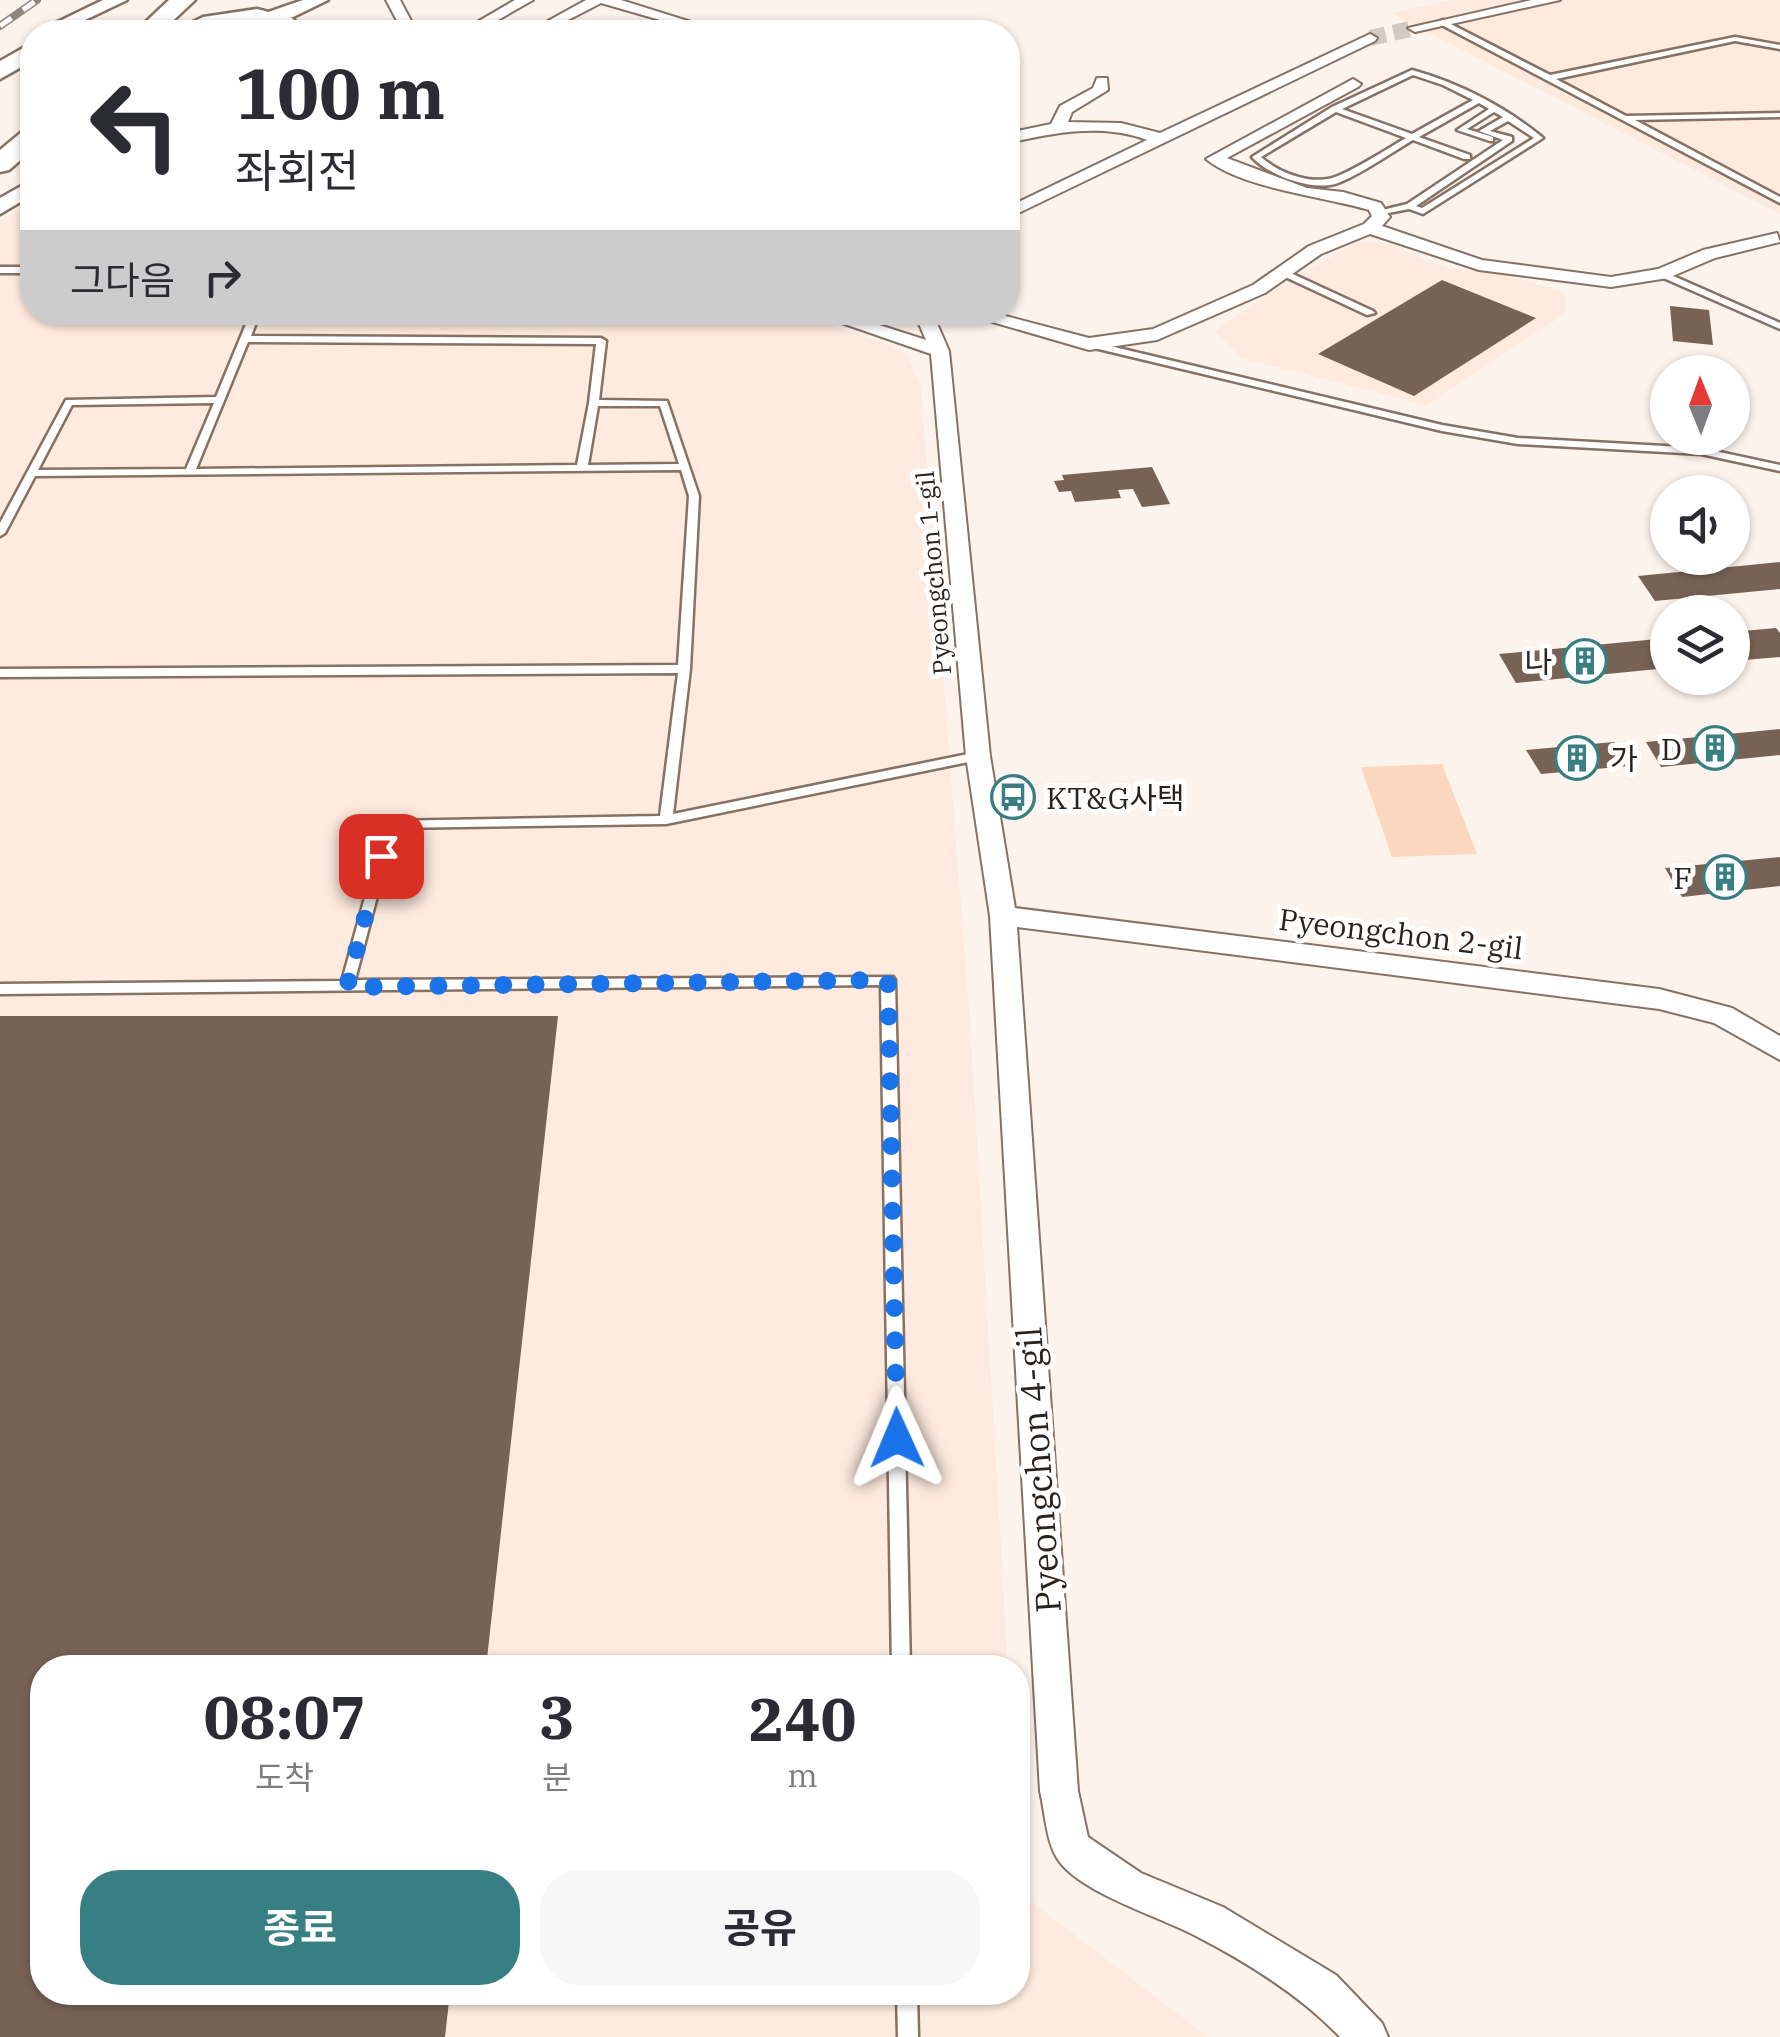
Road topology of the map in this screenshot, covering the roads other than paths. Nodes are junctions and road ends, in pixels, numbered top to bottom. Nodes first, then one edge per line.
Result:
1 (81, 0) edge
2 (118, 0) edge
3 (182, 0) edge
4 (213, 0) edge
5 (320, 0) edge
6 (526, 0) edge
7 (597, 0) edge
8 (605, 0) edge
9 (1553, 0) edge
10 (260, 18) junction
11 (673, 19) joint
12 (58, 20) edge
13 (72, 20) edge
14 (160, 20) edge
15 (191, 20) edge
16 (220, 20) edge
17 (270, 20) edge
18 (489, 20) edge
19 (558, 20) edge
20 (676, 20) edge
21 (1444, 22) junction
22 (1414, 28) tunnel mouth
23 (1370, 38) tunnel mouth
24 (1780, 46) edge
25 (20, 52) edge
26 (0, 70) edge
27 (1548, 78) junction
28 (1102, 81) dead end
29 (1353, 84) dead end
30 (1477, 101) junction
31 (1494, 109) junction
32 (1336, 110) junction
33 (1780, 115) edge
34 (1509, 117) junction
35 (1624, 118) junction
36 (1058, 125) junction
37 (1020, 135) edge
38 (1413, 137) junction
39 (1158, 138) junction
40 (1467, 157) junction
41 (20, 159) edge
42 (1478, 160) junction
43 (0, 183) edge
44 (1780, 200) edge
45 (1020, 206) edge
46 (1410, 206) junction
47 (1374, 220) junction
48 (1777, 238) dead end
49 (1282, 272) junction
50 (1662, 274) junction
51 (1370, 312) dead end
52 (250, 325) edge
53 (859, 325) edge
54 (929, 325) edge
55 (1017, 325) edge
56 (1780, 326) edge
57 (244, 339) junction
58 (1088, 344) junction
59 (940, 351) junction
60 (220, 400) junction
61 (594, 403) junction
62 (582, 468) junction
63 (685, 468) junction
64 (1780, 468) edge
65 (190, 472) junction
66 (32, 473) junction
67 (0, 533) edge
68 (684, 669) junction
69 (0, 673) edge
70 (978, 756) junction
71 (666, 820) junction
72 (1002, 916) junction
73 (347, 987) junction
74 (0, 989) edge
75 (1780, 1049) edge
76 (901, 1655) edge
77 (907, 2005) edge
78 (908, 2037) edge
79 (1368, 2037) edge

1 - 12 street
2 - 13 street
3 - 14 main road
4 - 15 main road
5 - 10 street
6 - 18 street
7 - 19 street
8 - 11 street
9 - 21 street
10 - 16 main road
10 - 17 main road
11 - 20 street
21 - 22 street
21 - 27 lane
23 - 39 street
24 - 27 lane
25 - 26 street
27 - 35 lane
28 - 36 street
29 - 47 street
30 - 31 lane
30 - 32 lane
30 - 38 lane
31 - 34 lane
31 - 40 lane
32 - 38 lane
32 - 38 lane
33 - 35 lane
34 - 42 lane
34 - 46 lane
35 - 44 lane
36 - 37 street
36 - 39 street
38 - 40 lane
39 - 45 street
40 - 42 lane
41 - 43 main road
42 - 46 lane
46 - 47 lane
47 - 49 street
47 - 50 street
48 - 50 street
49 - 51 lane
49 - 58 street
50 - 56 lane
52 - 57 lane
53 - 59 street
54 - 59 street, Pyeongchon 1-gil
55 - 58 street
57 - 60 lane
57 - 61 lane
58 - 64 lane
59 - 70 street, Pyeongchon 1-gil
60 - 65 lane
60 - 66 lane
61 - 62 lane
61 - 63 lane
62 - 63 lane
62 - 65 lane
63 - 68 lane
65 - 66 lane
66 - 67 lane
68 - 69 lane
68 - 71 lane
70 - 71 lane
70 - 72 street, Pyeongchon 1-gil
71 - 73 lane
72 - 75 street, Pyeongchon 2-gil
72 - 79 street, Pyeongchon 4-gil
73 - 74 lane
73 - 76 lane
77 - 78 lane

